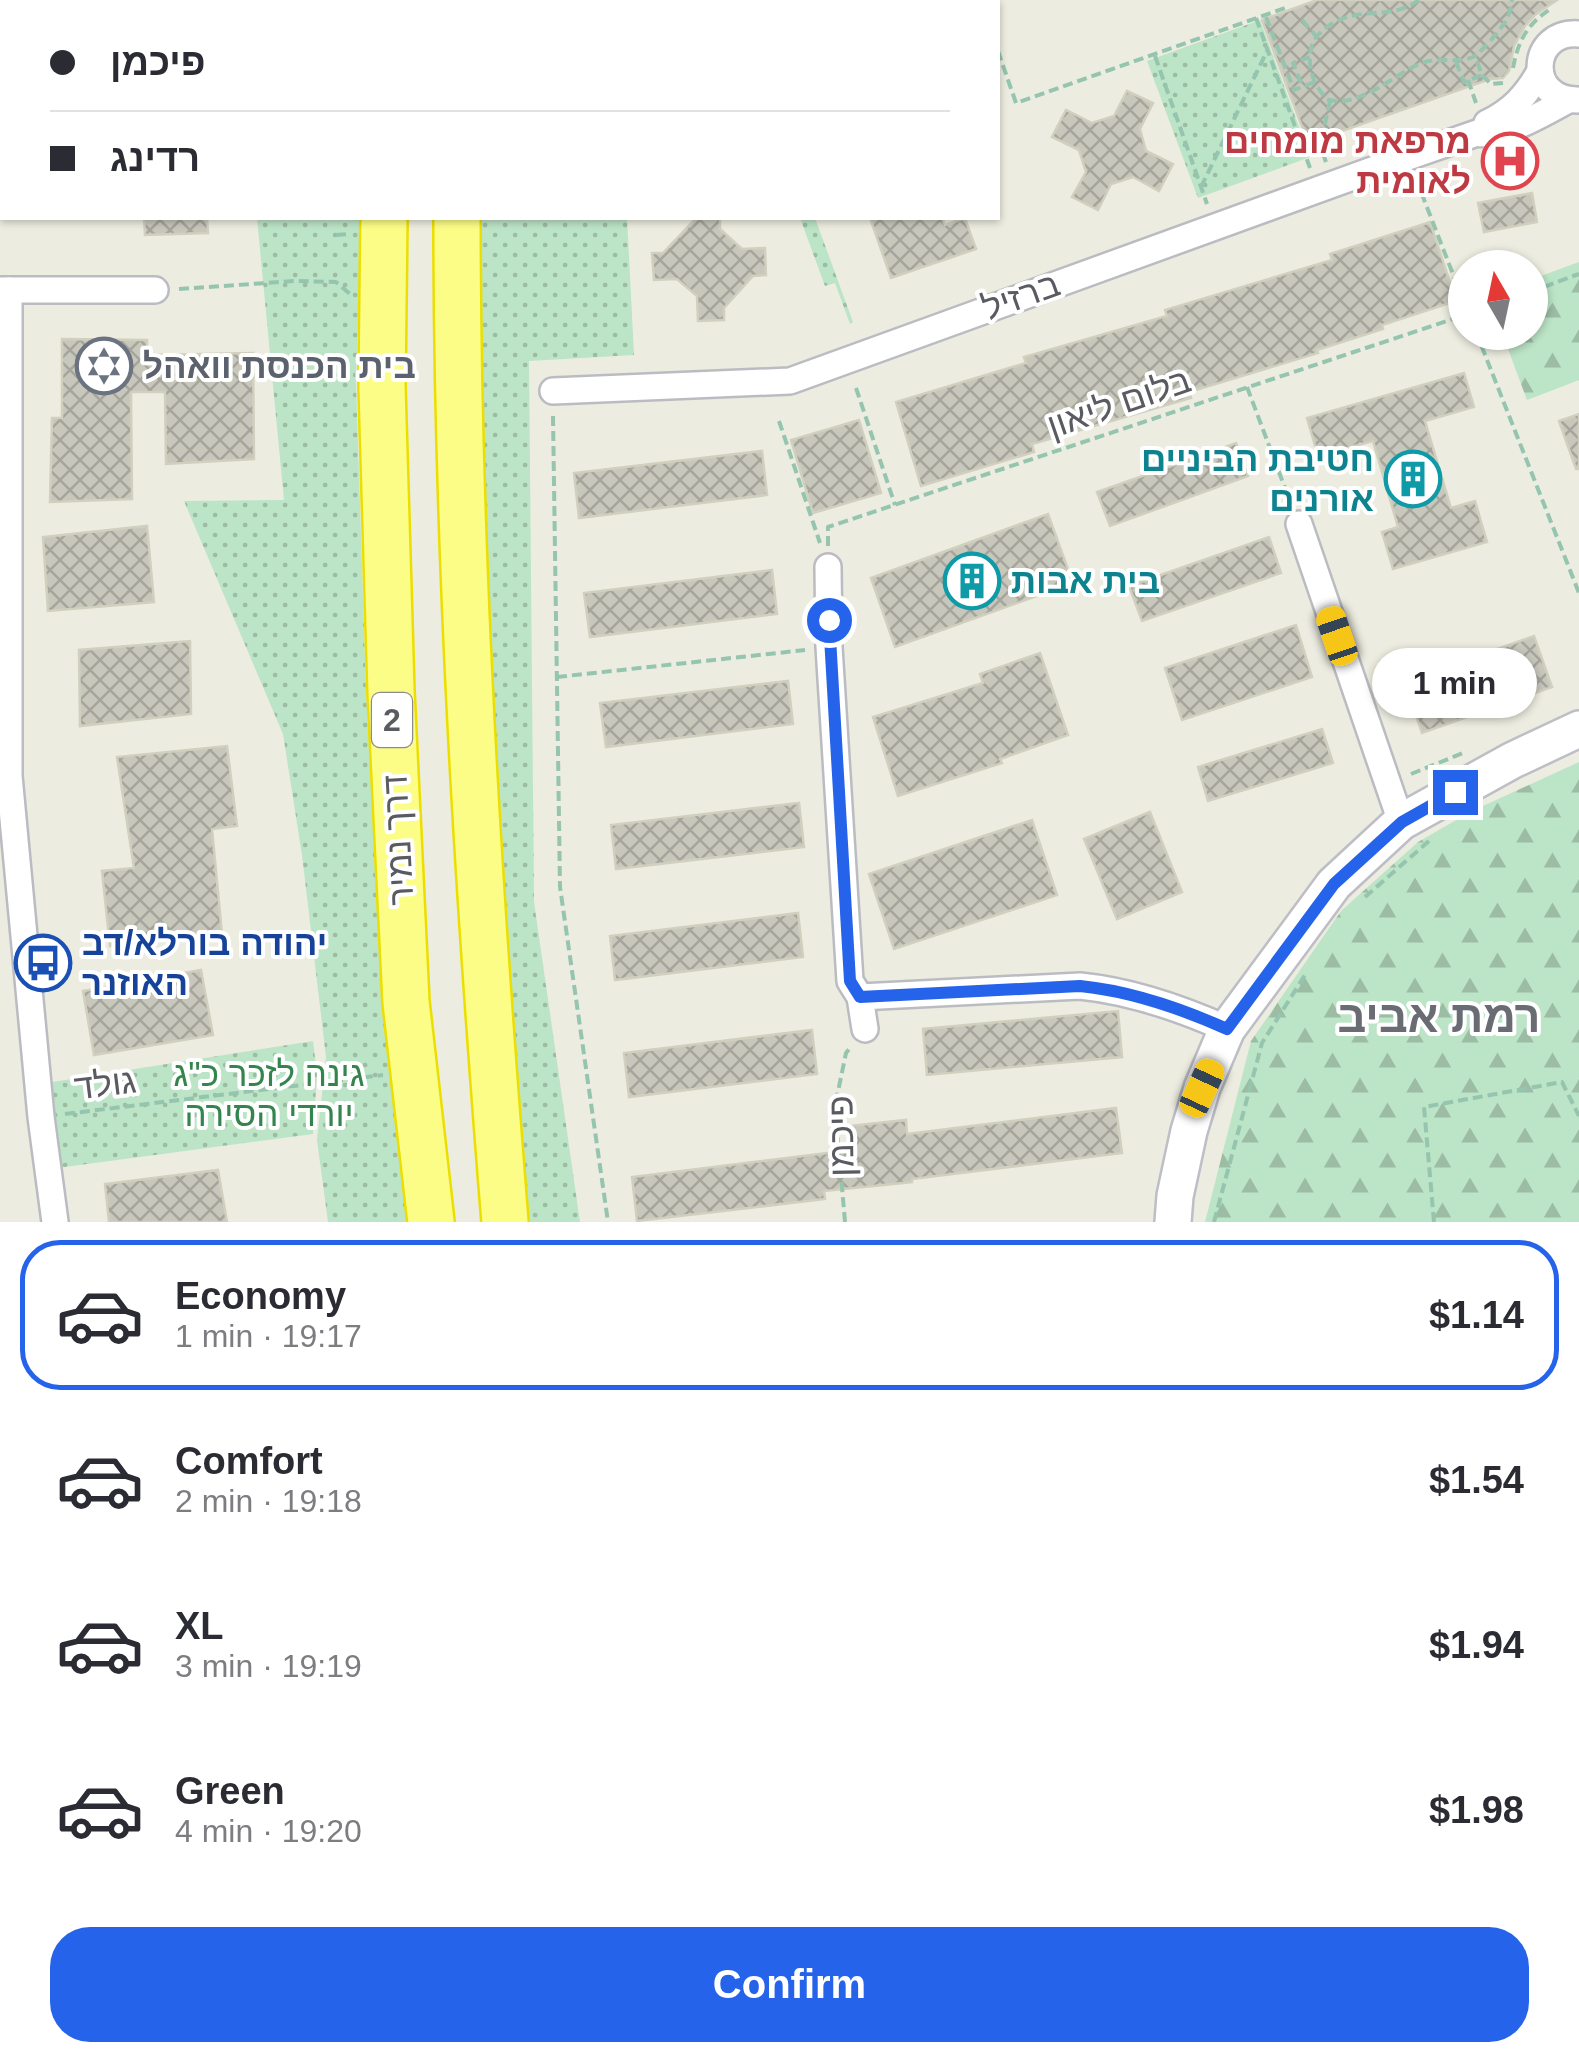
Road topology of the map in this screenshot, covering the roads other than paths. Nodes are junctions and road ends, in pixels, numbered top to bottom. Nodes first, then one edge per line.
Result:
1 (1579, 34) edge
2 (1540, 71) junction
3 (1573, 100) edge
4 (1477, 120) junction
5 (384, 220) edge
6 (456, 220) edge
7 (4, 290) edge
8 (155, 290) road end
9 (553, 391) road end
10 (1299, 524) road end
11 (828, 567) road end
12 (1579, 729) edge
13 (4, 776) edge
14 (1414, 815) junction
15 (860, 997) junction
16 (865, 1029) road end
17 (1227, 1029) junction
18 (55, 1222) edge
19 (430, 1222) edge
20 (505, 1222) edge
21 (1173, 1222) edge

1 - 2 street, ברזיל
2 - 3 street
2 - 4 street, ברזיל
3 - 4 street, ברזיל
4 - 9 street, ברזיל
5 - 19 highway, דרך נמיר / 2
6 - 20 highway
7 - 8 street
7 - 13 street
10 - 14 street
11 - 15 street
12 - 14 street
13 - 18 street
14 - 17 street
15 - 16 street
15 - 17 street
17 - 21 street

